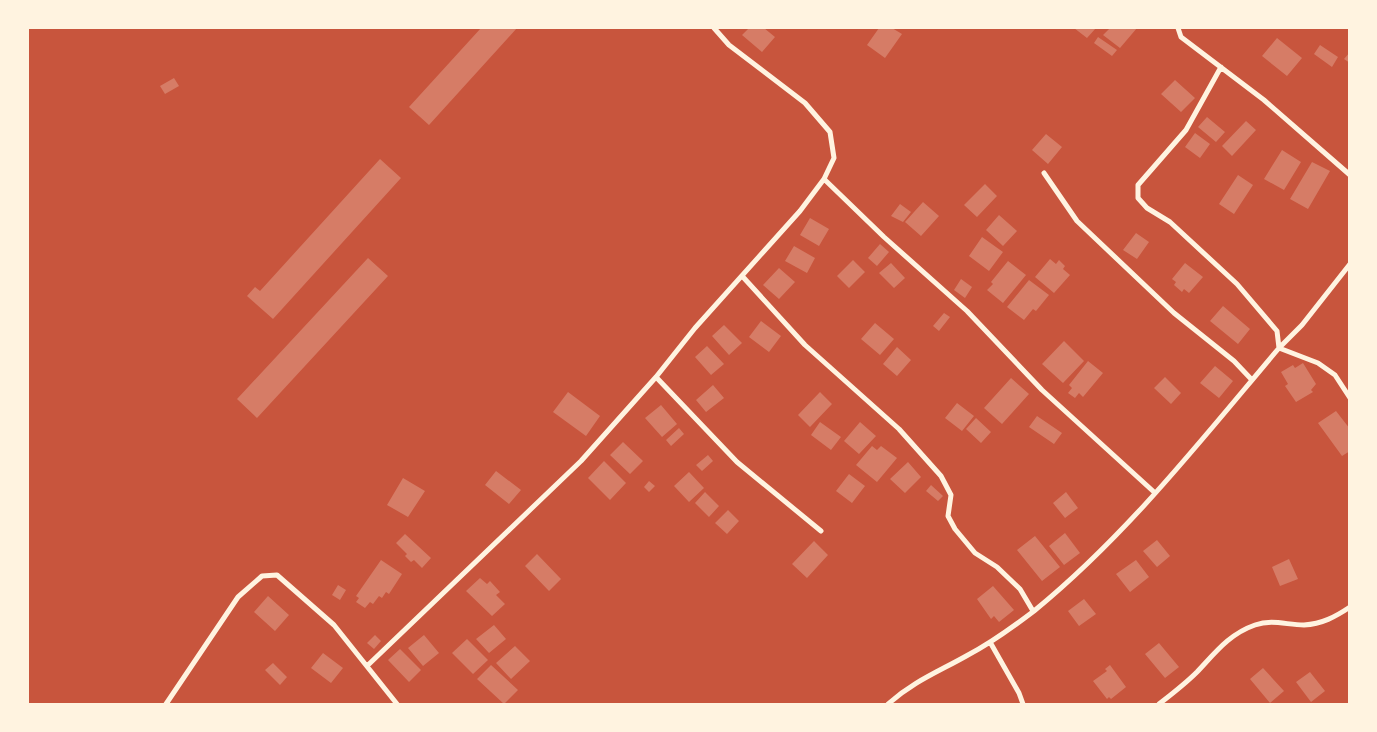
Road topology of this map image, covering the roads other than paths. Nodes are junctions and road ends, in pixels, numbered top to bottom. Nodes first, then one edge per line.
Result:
1 (714, 28) edge
2 (1178, 28) edge
3 (1221, 67) junction
4 (1044, 173) dead end
5 (1350, 175) edge
6 (824, 179) junction
7 (1350, 264) edge
8 (743, 277) junction
9 (1279, 348) junction
10 (656, 377) junction
11 (1252, 380) junction
12 (1350, 398) edge
13 (1154, 492) junction
14 (822, 531) dead end
15 (1350, 607) edge
16 (1033, 611) junction
17 (990, 642) junction
18 (367, 666) junction
19 (166, 704) edge
20 (397, 704) edge
21 (888, 704) edge
22 (1023, 704) edge
23 (1159, 704) edge

1 - 6 street
2 - 3 street
3 - 5 street
3 - 9 street
4 - 11 street
6 - 8 street
6 - 13 street
7 - 9 street
8 - 10 street
8 - 16 street
9 - 11 street
9 - 12 street
10 - 14 street
10 - 18 street
11 - 13 street
13 - 16 street
15 - 23 street
16 - 17 street
17 - 21 street
17 - 22 street
18 - 19 street
18 - 20 street

